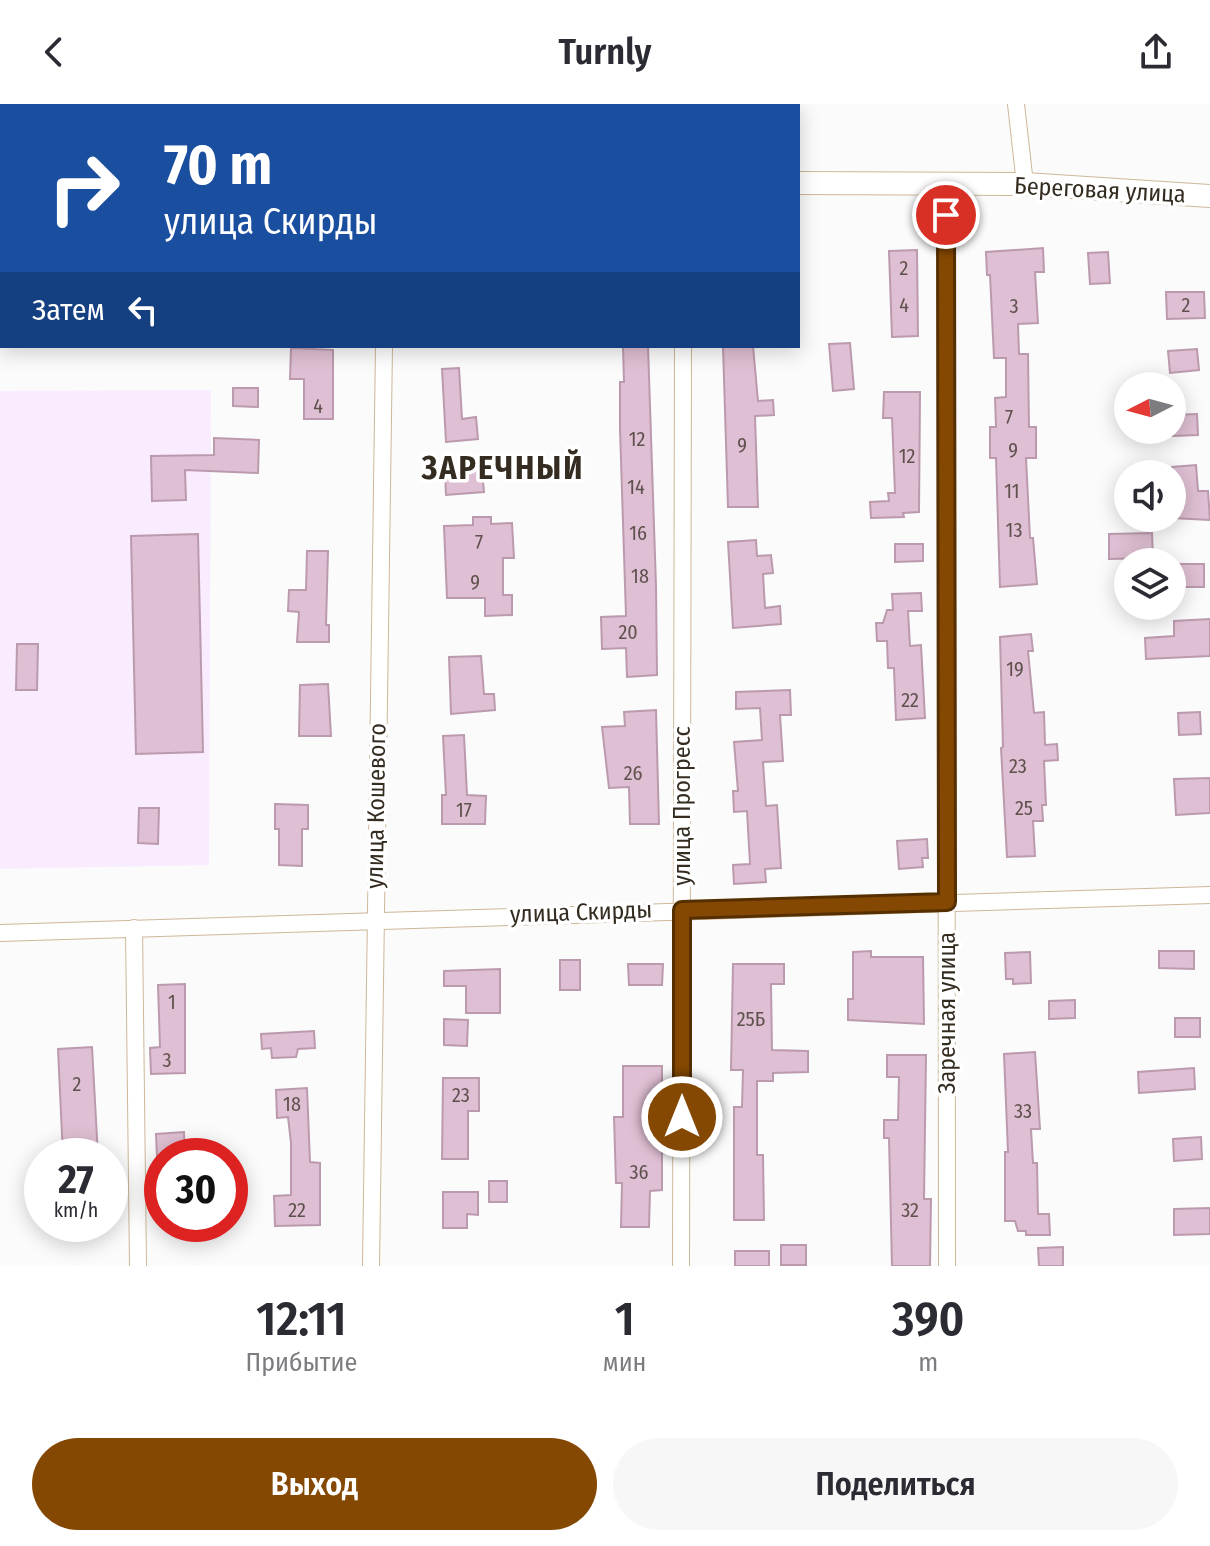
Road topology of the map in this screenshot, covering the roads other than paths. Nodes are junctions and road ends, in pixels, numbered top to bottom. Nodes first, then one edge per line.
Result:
1 (1016, 104) edge
2 (800, 183) edge
3 (946, 184) junction
4 (1025, 184) junction
5 (1210, 196) edge
6 (384, 348) edge
7 (683, 348) edge
8 (1210, 895) edge
9 (947, 902) junction
10 (682, 910) junction
11 (374, 918) junction
12 (134, 928) junction
13 (0, 933) edge
14 (138, 1266) edge
15 (371, 1266) edge
16 (681, 1266) edge
17 (947, 1266) edge

1 - 4 street
2 - 3 main road, Береговая улица
3 - 4 main road, Береговая улица
3 - 9 street, Заречная улица
4 - 5 main road, Береговая улица
6 - 11 street, улица Кошевого
7 - 10 street, улица Прогресс
8 - 9 street, улица Скирды
9 - 10 street, улица Скирды
9 - 17 street, Заречная улица
10 - 11 street, улица Скирды
10 - 16 street, улица Прогресс
11 - 12 street, улица Скирды
11 - 15 street, улица Кошевого
12 - 13 street, улица Скирды
12 - 14 street

